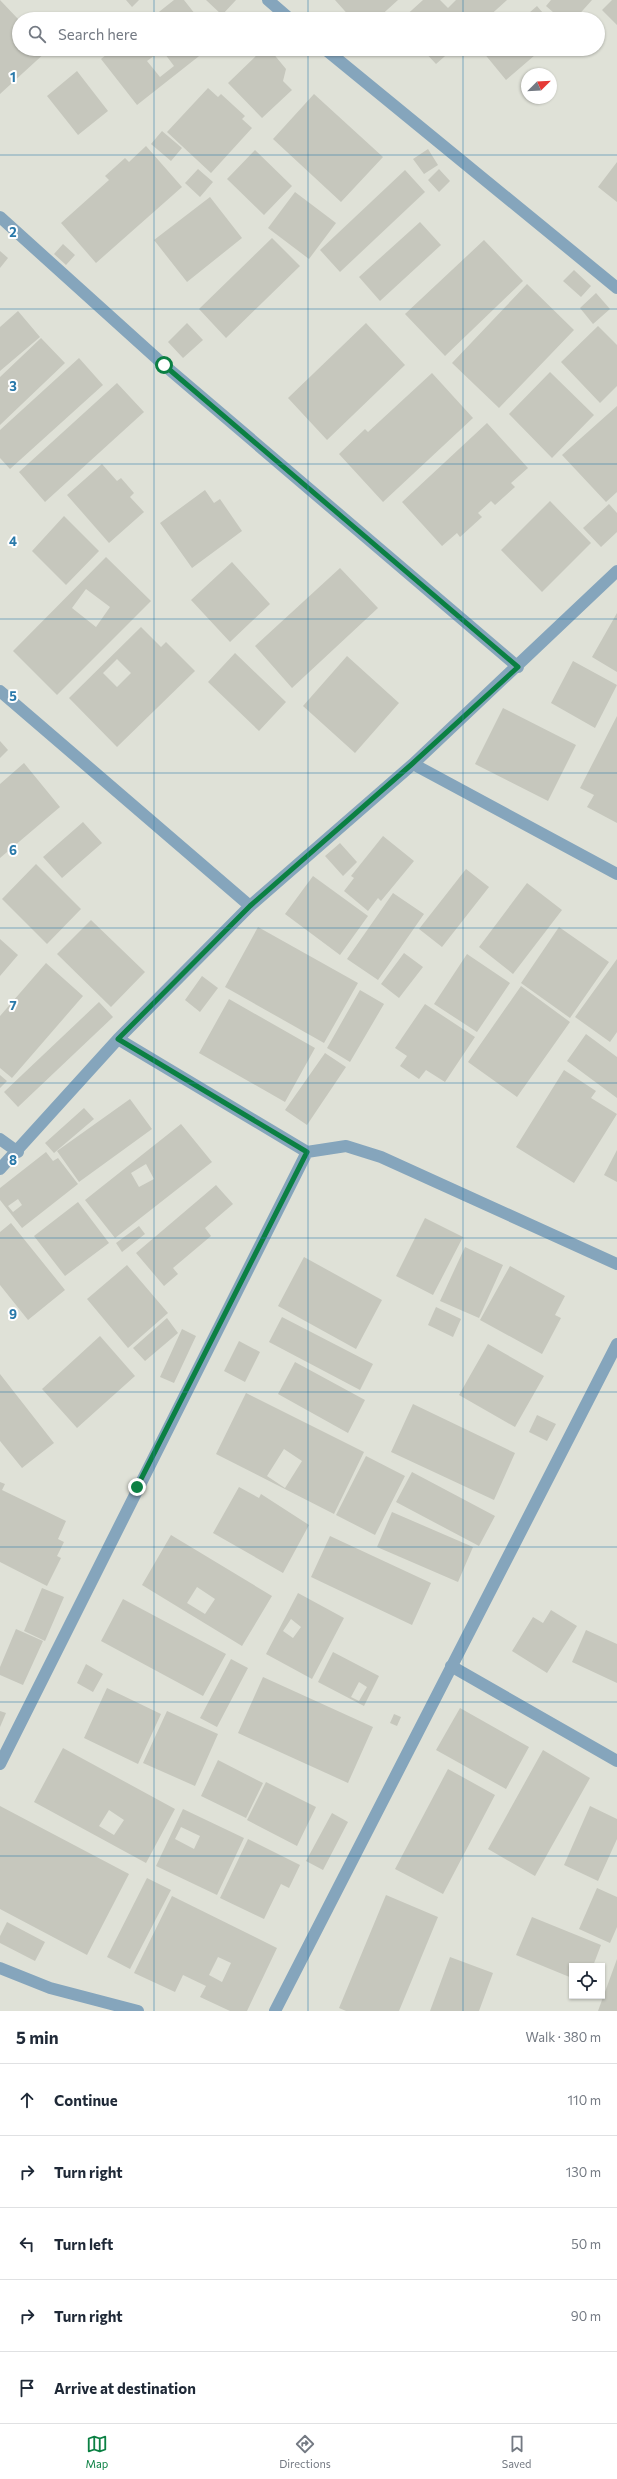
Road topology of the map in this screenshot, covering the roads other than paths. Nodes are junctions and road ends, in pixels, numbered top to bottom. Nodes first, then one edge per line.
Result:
1 (268, 0) edge
2 (282, 12) edge
3 (334, 56) edge
4 (0, 217) edge
5 (617, 288) edge
6 (617, 571) edge
7 (518, 667) junction
8 (0, 691) edge
9 (412, 764) junction
10 (617, 874) edge
11 (250, 906) junction
12 (118, 1039) junction
13 (0, 1139) edge
14 (18, 1152) junction
15 (307, 1152) junction
16 (0, 1169) edge
17 (617, 1264) edge
18 (617, 1344) edge
19 (450, 1666) junction
20 (617, 1761) edge
21 (0, 1764) edge
22 (0, 1968) edge
23 (138, 2011) edge
24 (275, 2011) edge

1 - 2 street
3 - 5 street
4 - 7 street
6 - 7 street
7 - 9 street
8 - 11 street
9 - 10 street
9 - 11 street
11 - 12 street
12 - 14 street
12 - 15 street
13 - 14 street
14 - 16 street
15 - 17 street
15 - 21 street
18 - 19 street
19 - 20 street
19 - 24 street
22 - 23 street

